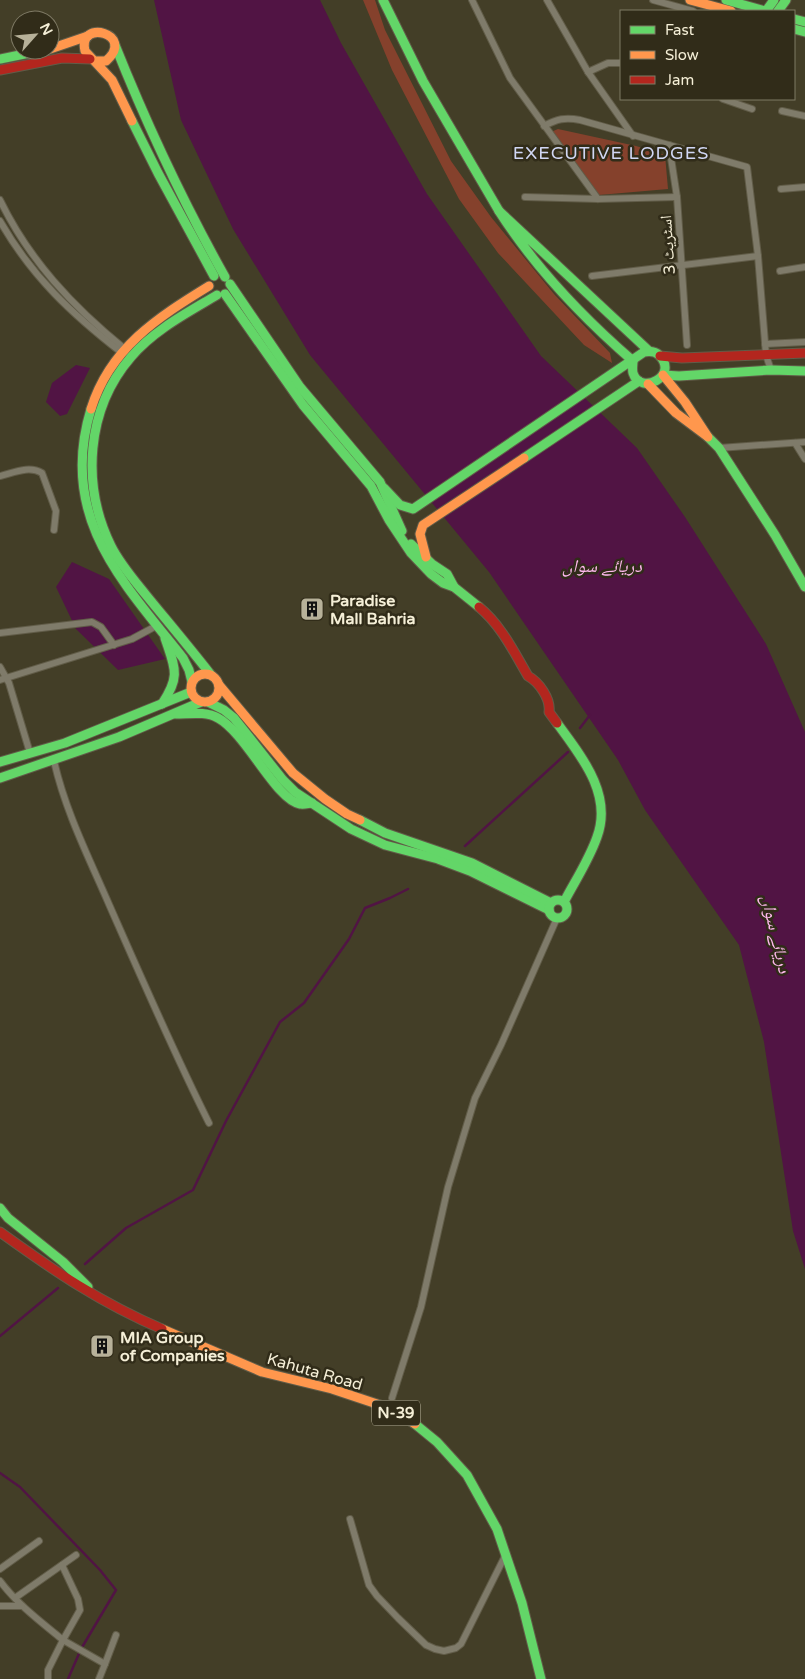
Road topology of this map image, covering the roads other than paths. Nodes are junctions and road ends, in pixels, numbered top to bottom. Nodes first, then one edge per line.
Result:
1 (383, 0) edge
2 (472, 0) edge
3 (546, 0) edge
4 (653, 0) edge
5 (690, 0) edge
6 (726, 0) edge
7 (690, 10) edge
8 (727, 10) edge
9 (762, 10) edge
10 (88, 36) junction
11 (114, 42) junction
12 (60, 46) edge
13 (92, 60) junction
14 (620, 63) edge
15 (0, 70) edge
16 (588, 72) junction
17 (727, 100) edge
18 (752, 109) dead end
19 (782, 111) dead end
20 (805, 116) edge
21 (544, 126) junction
22 (633, 136) junction
23 (669, 145) junction
24 (805, 187) edge
25 (780, 189) dead end
26 (525, 197) dead end
27 (677, 197) junction
28 (598, 199) junction
29 (0, 200) edge
30 (499, 211) junction
31 (0, 221) edge
32 (758, 256) junction
33 (682, 265) junction
34 (805, 268) edge
35 (780, 271) dead end
36 (214, 276) junction
37 (592, 276) dead end
38 (228, 280) junction
39 (209, 286) junction
40 (221, 295) junction
41 (610, 342) junction
42 (805, 342) edge
43 (687, 344) dead end
44 (765, 344) junction
45 (124, 351) junction
46 (650, 351) junction
47 (805, 353) edge
48 (766, 355) junction
49 (660, 356) junction
50 (633, 361) junction
51 (771, 370) junction
52 (805, 371) edge
53 (614, 372) junction
54 (663, 375) junction
55 (643, 382) junction
56 (708, 437) junction
57 (805, 442) edge
58 (795, 443) junction
59 (719, 448) junction
60 (805, 459) edge
61 (0, 476) edge
62 (384, 488) junction
63 (54, 530) dead end
64 (426, 557) junction
65 (454, 587) junction
66 (805, 587) edge
67 (160, 628) junction
68 (0, 633) edge
69 (114, 645) junction
70 (0, 667) edge
71 (211, 675) junction
72 (3, 679) edge
73 (192, 682) junction
74 (219, 685) junction
75 (191, 692) junction
76 (205, 702) junction
77 (162, 704) junction
78 (174, 714) junction
79 (30, 753) junction
80 (54, 761) junction
81 (0, 762) edge
82 (0, 778) edge
83 (312, 803) junction
84 (564, 902) junction
85 (550, 907) junction
86 (557, 918) junction
87 (209, 1124) dead end
88 (0, 1208) edge
89 (0, 1232) edge
90 (104, 1302) junction
91 (392, 1398) dead end
92 (350, 1519) dead end
93 (39, 1541) dead end
94 (76, 1555) dead end
95 (506, 1555) junction
96 (62, 1565) junction
97 (0, 1569) edge
98 (0, 1581) edge
99 (15, 1598) junction
100 (0, 1606) edge
101 (22, 1606) junction
102 (116, 1635) dead end
103 (63, 1640) junction
104 (105, 1664) junction
105 (48, 1679) edge
106 (99, 1679) edge
107 (540, 1679) edge

1 - 30 main road
2 - 21 street
3 - 16 street
4 - 7 street
5 - 8 main road
6 - 9 main road
10 - 11 main road
10 - 12 main road
10 - 13 main road
11 - 13 main road
11 - 38 main road
13 - 15 main road
13 - 36 main road
14 - 16 street
16 - 22 street
17 - 18 street
19 - 20 street
21 - 22 street
21 - 28 street
22 - 23 street
23 - 27 street, اسٹریٹ 3
23 - 32 street
24 - 25 street
26 - 28 street
27 - 28 street
27 - 33 street, اسٹریٹ 3
29 - 45 street
30 - 41 main road
30 - 46 main road
31 - 45 street
32 - 33 street
32 - 44 street
33 - 37 street
33 - 43 street, اسٹریٹ 3
34 - 35 street
36 - 38 main road
36 - 39 main road
38 - 40 main road
38 - 62 main road
39 - 40 main road
39 - 45 main road
40 - 65 main road
40 - 71 main road
41 - 50 main road
41 - 53 main road
42 - 44 street
44 - 48 street
45 - 67 main road
46 - 49 main road
46 - 50 main road
47 - 48 main road
48 - 49 main road
48 - 51 street
49 - 54 main road
50 - 53 main road
50 - 55 main road
51 - 52 main road
51 - 54 main road
53 - 62 main road
54 - 55 main road
54 - 56 main road
55 - 56 main road
55 - 64 main road
56 - 59 main road
57 - 58 street
58 - 59 street
58 - 60 street
59 - 66 main road
61 - 63 street
62 - 64 main road
64 - 65 main road
65 - 84 main road
67 - 69 street
67 - 73 main road
67 - 77 main road
68 - 69 street
69 - 72 street
70 - 72 street
71 - 73 main road
71 - 74 main road
72 - 79 street
73 - 75 main road
74 - 76 main road
74 - 85 main road
75 - 76 main road
75 - 77 main road
76 - 78 main road
76 - 83 main road
77 - 79 main road
78 - 80 main road
78 - 83 main road
79 - 81 main road
80 - 82 main road
80 - 87 street
83 - 85 main road
84 - 85 main road
84 - 86 main road
85 - 86 main road
86 - 91 street
88 - 90 main road, Kahuta Road / N-39
89 - 90 main road, Kahuta Road / N-39
90 - 95 main road, Kahuta Road / N-39
92 - 95 street
93 - 97 street
94 - 96 street
95 - 107 main road, Kahuta Road / N-39
96 - 99 street
96 - 103 street
98 - 99 street
99 - 101 street
100 - 101 street
101 - 103 street
102 - 104 street
103 - 104 street
103 - 105 street
104 - 106 street

